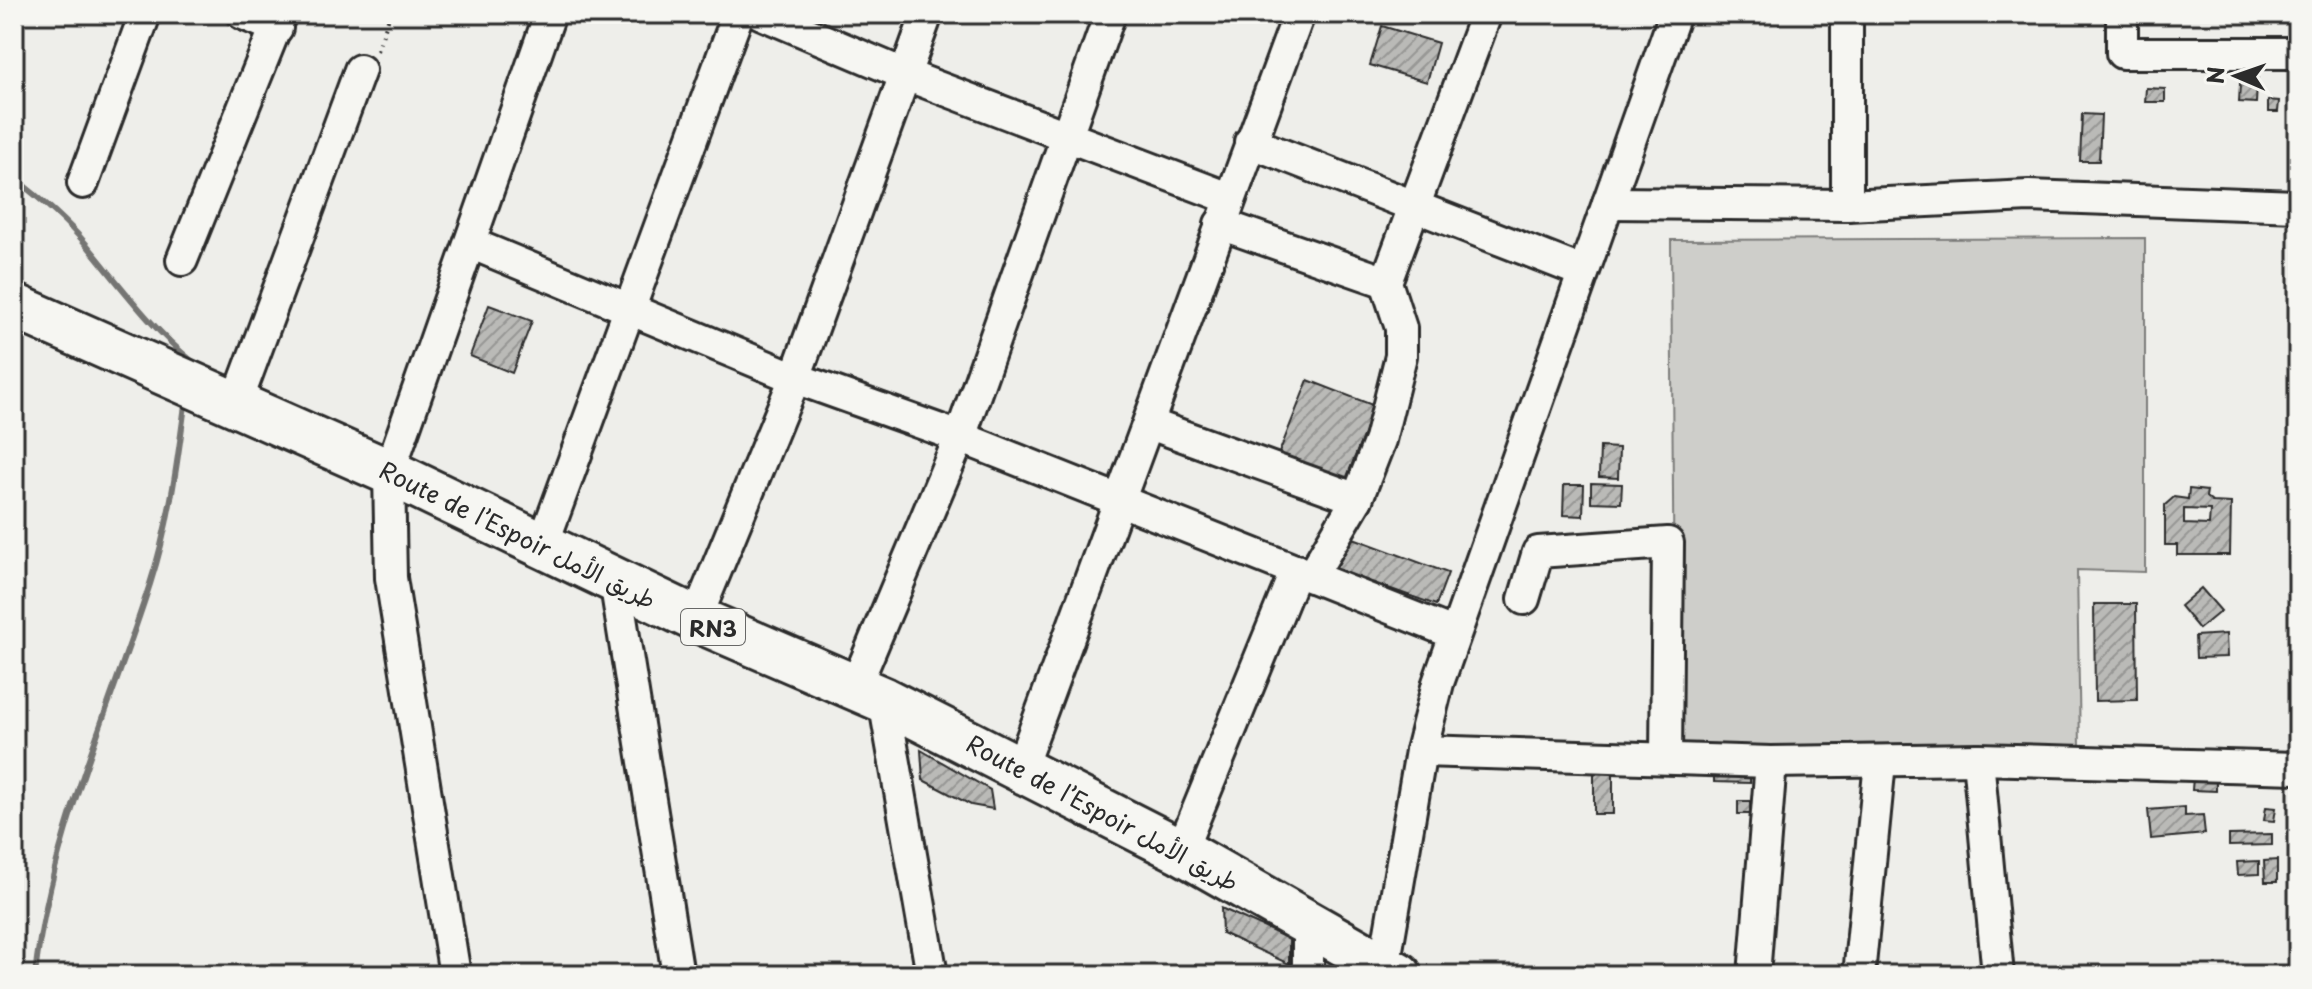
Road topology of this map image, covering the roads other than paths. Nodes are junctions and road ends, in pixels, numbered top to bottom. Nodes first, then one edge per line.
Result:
1 (145, 14) edge
2 (243, 14) edge
3 (550, 14) edge
4 (738, 14) edge
5 (762, 14) edge
6 (927, 14) edge
7 (1110, 14) edge
8 (1299, 14) edge
9 (1486, 14) edge
10 (1675, 14) edge
11 (1847, 14) edge
12 (2122, 14) edge
13 (279, 21) edge
14 (2298, 53) edge
15 (360, 70) road end
16 (906, 75) junction
17 (1067, 134) junction
18 (1250, 142) junction
19 (83, 183) dead end
20 (1608, 203) junction
21 (1847, 205) junction
22 (2298, 206) edge
23 (1415, 209) junction
24 (1224, 211) junction
25 (470, 243) junction
26 (182, 260) dead end
27 (1583, 272) junction
28 (1386, 282) junction
29 (14, 306) edge
30 (632, 307) junction
31 (795, 378) junction
32 (236, 404) junction
33 (1150, 424) junction
34 (960, 437) junction
35 (389, 472) junction
36 (1357, 499) junction
37 (1119, 500) junction
38 (543, 544) junction
39 (1304, 574) junction
40 (615, 580) junction
41 (1524, 599) dead end
42 (696, 619) junction
43 (1453, 633) junction
44 (870, 693) junction
45 (1421, 751) junction
46 (1666, 758) junction
47 (1978, 759) junction
48 (1771, 762) junction
49 (1880, 762) junction
50 (1021, 767) junction
51 (2298, 768) edge
52 (1181, 851) junction
53 (1308, 922) junction
54 (1391, 971) edge
55 (455, 975) edge
56 (678, 975) edge
57 (932, 975) edge
58 (1308, 975) edge
59 (1754, 975) edge
60 (1859, 975) edge
61 (1998, 975) edge

1 - 19 street
2 - 13 street
3 - 25 street
4 - 30 street
5 - 16 street
6 - 16 street
7 - 17 street
8 - 18 street
9 - 23 street
10 - 20 street
11 - 21 street
12 - 14 street
13 - 26 street
15 - 32 street
16 - 17 street
16 - 31 street
17 - 24 street
17 - 34 street
18 - 23 street
18 - 24 street
20 - 21 street
20 - 27 street
21 - 22 street
23 - 27 street
23 - 28 street
24 - 28 street
24 - 33 street
25 - 30 street
25 - 35 street
27 - 43 street
28 - 36 street
29 - 32 highway, Route de l’Espoir طريق الأمل / RN3
30 - 31 street
30 - 38 street
31 - 34 street
31 - 42 street
32 - 35 highway, Route de l’Espoir طريق الأمل / RN3
33 - 36 street
33 - 37 street
34 - 37 street
34 - 44 street
35 - 38 highway, Route de l’Espoir طريق الأمل / RN3
35 - 55 street
36 - 39 street
37 - 39 street
37 - 50 street
38 - 40 highway, Route de l’Espoir طريق الأمل / RN3
39 - 43 street
39 - 52 street
40 - 42 highway, Route de l’Espoir طريق الأمل / RN3
40 - 56 street
41 - 46 street
42 - 44 highway, Route de l’Espoir طريق الأمل / RN3
43 - 45 street
44 - 50 highway, Route de l’Espoir طريق الأمل / RN3
44 - 57 street
45 - 46 street
45 - 54 street
46 - 48 street
47 - 49 street
47 - 51 street
47 - 61 street
48 - 49 street
48 - 59 street
49 - 60 street
50 - 52 highway, Route de l’Espoir طريق الأمل / RN3
52 - 53 highway, Route de l’Espoir طريق الأمل / RN3
53 - 54 highway, Route de l’Espoir طريق الأمل / RN3
53 - 58 street

